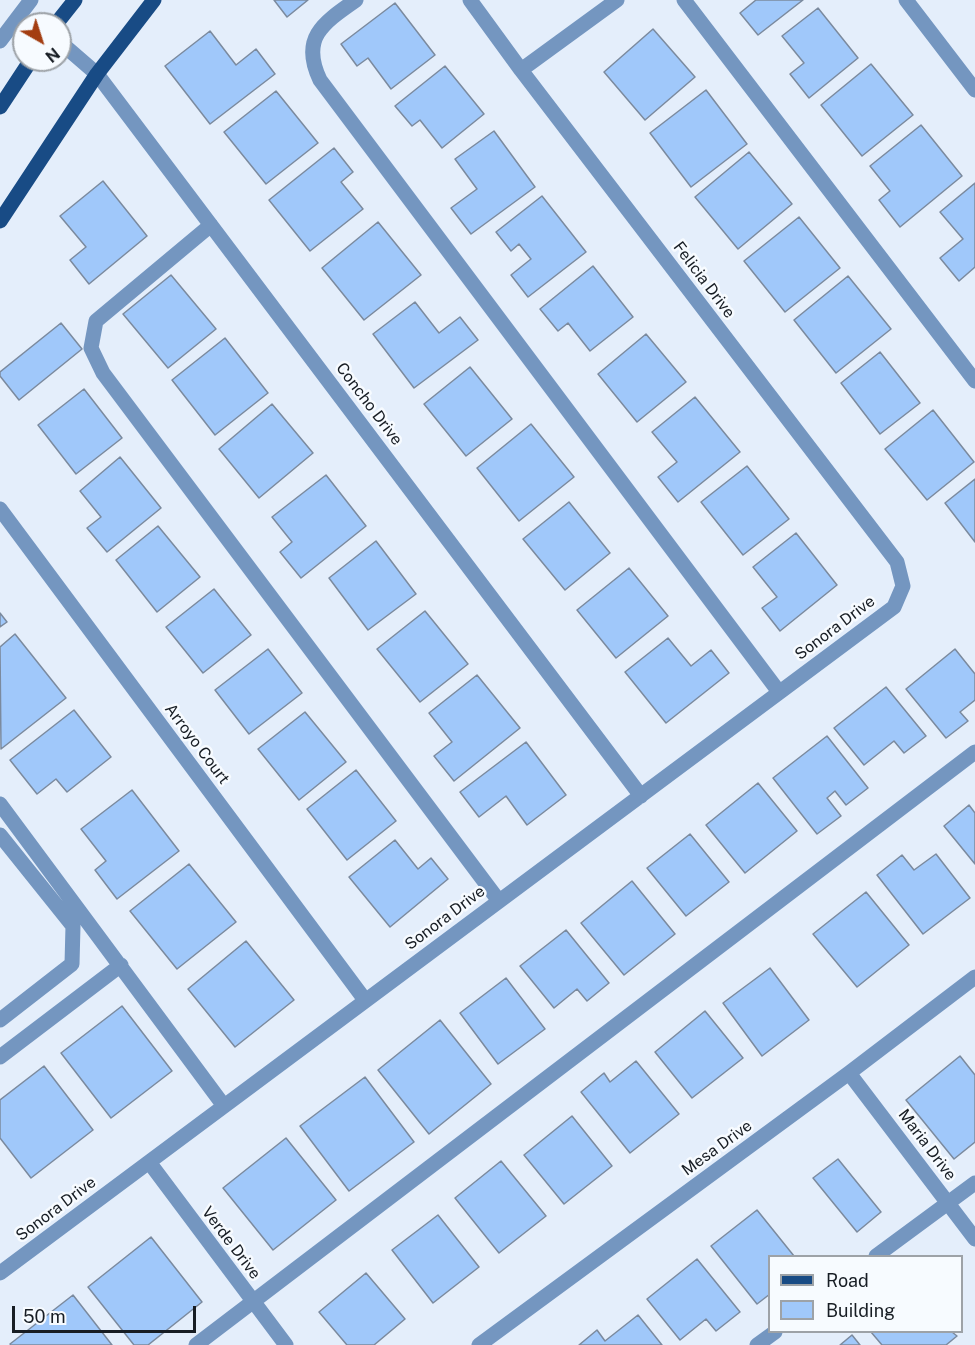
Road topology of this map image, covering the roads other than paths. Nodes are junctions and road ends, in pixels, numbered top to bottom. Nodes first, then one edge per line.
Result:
1 (31, 0) edge
2 (75, 0) edge
3 (154, 0) edge
4 (356, 0) edge
5 (470, 0) edge
6 (617, 0) edge
7 (684, 0) edge
8 (906, 0) edge
9 (66, 12) edge
10 (0, 41) edge
11 (72, 52) edge
12 (521, 70) junction
13 (23, 72) edge
14 (97, 74) junction
15 (975, 90) edge
16 (0, 107) edge
17 (0, 221) edge
18 (211, 225) junction
19 (975, 381) edge
20 (1, 512) edge
21 (903, 586) joint
22 (779, 693) junction
23 (975, 752) edge
24 (641, 796) junction
25 (0, 804) edge
26 (0, 835) edge
27 (499, 901) junction
28 (121, 965) junction
29 (975, 977) edge
30 (365, 1000) junction
31 (0, 1020) edge
32 (0, 1057) edge
33 (849, 1073) junction
34 (224, 1106) junction
35 (148, 1162) junction
36 (975, 1183) edge
37 (948, 1203) junction
38 (975, 1239) edge
39 (879, 1255) edge
40 (0, 1273) edge
41 (253, 1302) junction
42 (774, 1333) edge
43 (196, 1345) edge
44 (286, 1345) edge
45 (479, 1345) edge
46 (757, 1345) edge

1 - 10 street
2 - 9 main road
3 - 14 main road
4 - 22 street
5 - 12 street, Felicia Drive
6 - 12 street
7 - 19 street
8 - 15 street
11 - 14 street, Concho Drive
12 - 21 street, Felicia Drive
13 - 16 main road
14 - 17 main road
14 - 18 street, Concho Drive
18 - 24 street, Concho Drive
18 - 27 street
20 - 30 street, Arroyo Court
21 - 22 street, Sonora Drive
22 - 24 street, Sonora Drive
23 - 41 street
24 - 27 street, Sonora Drive
25 - 28 street
26 - 31 street
27 - 30 street, Sonora Drive
28 - 32 street
28 - 34 street
29 - 33 street, Mesa Drive
30 - 34 street, Sonora Drive
33 - 37 street, Maria Drive
33 - 45 street, Mesa Drive
34 - 35 street, Sonora Drive
35 - 40 street, Sonora Drive
35 - 41 street, Verde Drive
36 - 37 street
37 - 38 street, Maria Drive
37 - 39 street
41 - 43 street
41 - 44 street, Verde Drive
42 - 46 street

